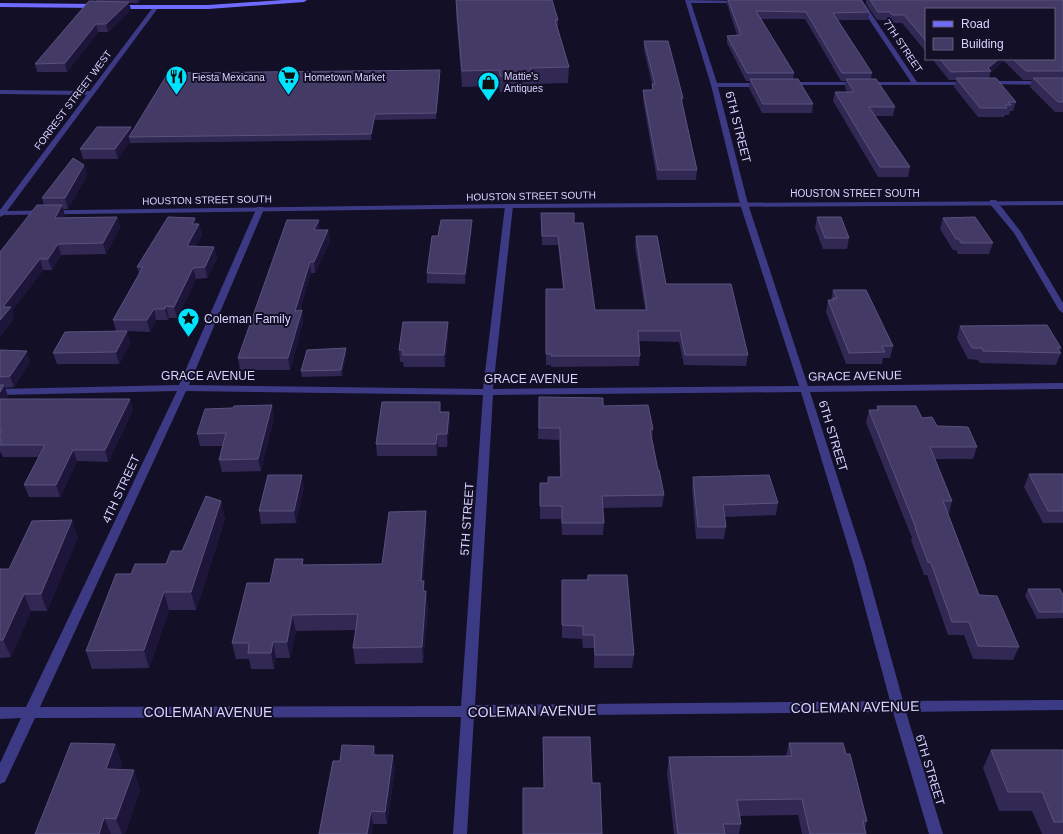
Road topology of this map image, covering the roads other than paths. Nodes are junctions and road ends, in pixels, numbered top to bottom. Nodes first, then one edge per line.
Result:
1 (162, 0) edge
2 (304, 0) edge
3 (852, 0) edge
4 (859, 0) edge
5 (867, 0) edge
6 (688, 1) edge
7 (743, 1) edge
8 (0, 5) edge
9 (156, 7) junction
10 (1063, 83) edge
11 (783, 84) edge
12 (914, 84) junction
13 (714, 85) junction
14 (768, 85) edge
15 (0, 92) edge
16 (90, 93) junction
17 (993, 202) junction
18 (1063, 202) edge
19 (744, 204) junction
20 (509, 206) junction
21 (260, 209) junction
22 (0, 213) edge
23 (1063, 310) edge
24 (1063, 386) edge
25 (183, 388) junction
26 (805, 390) junction
27 (0, 392) edge
28 (488, 392) junction
29 (1063, 705) edge
30 (898, 707) junction
31 (468, 711) junction
32 (0, 713) edge
33 (29, 713) junction
34 (0, 778) edge
35 (460, 834) edge
36 (936, 834) edge

1 - 9 main road, FORREST STREET WEST
2 - 9 main road
3 - 4 street
4 - 5 street
4 - 12 street, 7TH STREET
6 - 7 street
6 - 13 street, 6TH STREET
8 - 9 main road
9 - 16 street, FORREST STREET WEST
10 - 12 street
11 - 12 street
13 - 14 street
13 - 19 street, 6TH STREET
15 - 16 street
16 - 22 street, FORREST STREET WEST
17 - 18 street, HOUSTON STREET SOUTH
17 - 19 street, HOUSTON STREET SOUTH
17 - 23 street
19 - 20 street, HOUSTON STREET SOUTH
19 - 26 street, 6TH STREET
20 - 21 street, HOUSTON STREET SOUTH
20 - 28 street, 5TH STREET
21 - 22 street, HOUSTON STREET SOUTH
21 - 25 street, 4TH STREET
24 - 26 street, GRACE AVENUE
25 - 27 street, GRACE AVENUE
25 - 28 street, GRACE AVENUE
25 - 33 street, 4TH STREET
26 - 28 street, GRACE AVENUE
26 - 30 street, 6TH STREET
28 - 31 street, 5TH STREET
29 - 30 street, COLEMAN AVENUE
30 - 31 street, COLEMAN AVENUE
30 - 36 street, 6TH STREET
31 - 33 street, COLEMAN AVENUE
31 - 35 street, 5TH STREET
32 - 33 street, COLEMAN AVENUE
33 - 34 street, 4TH STREET

